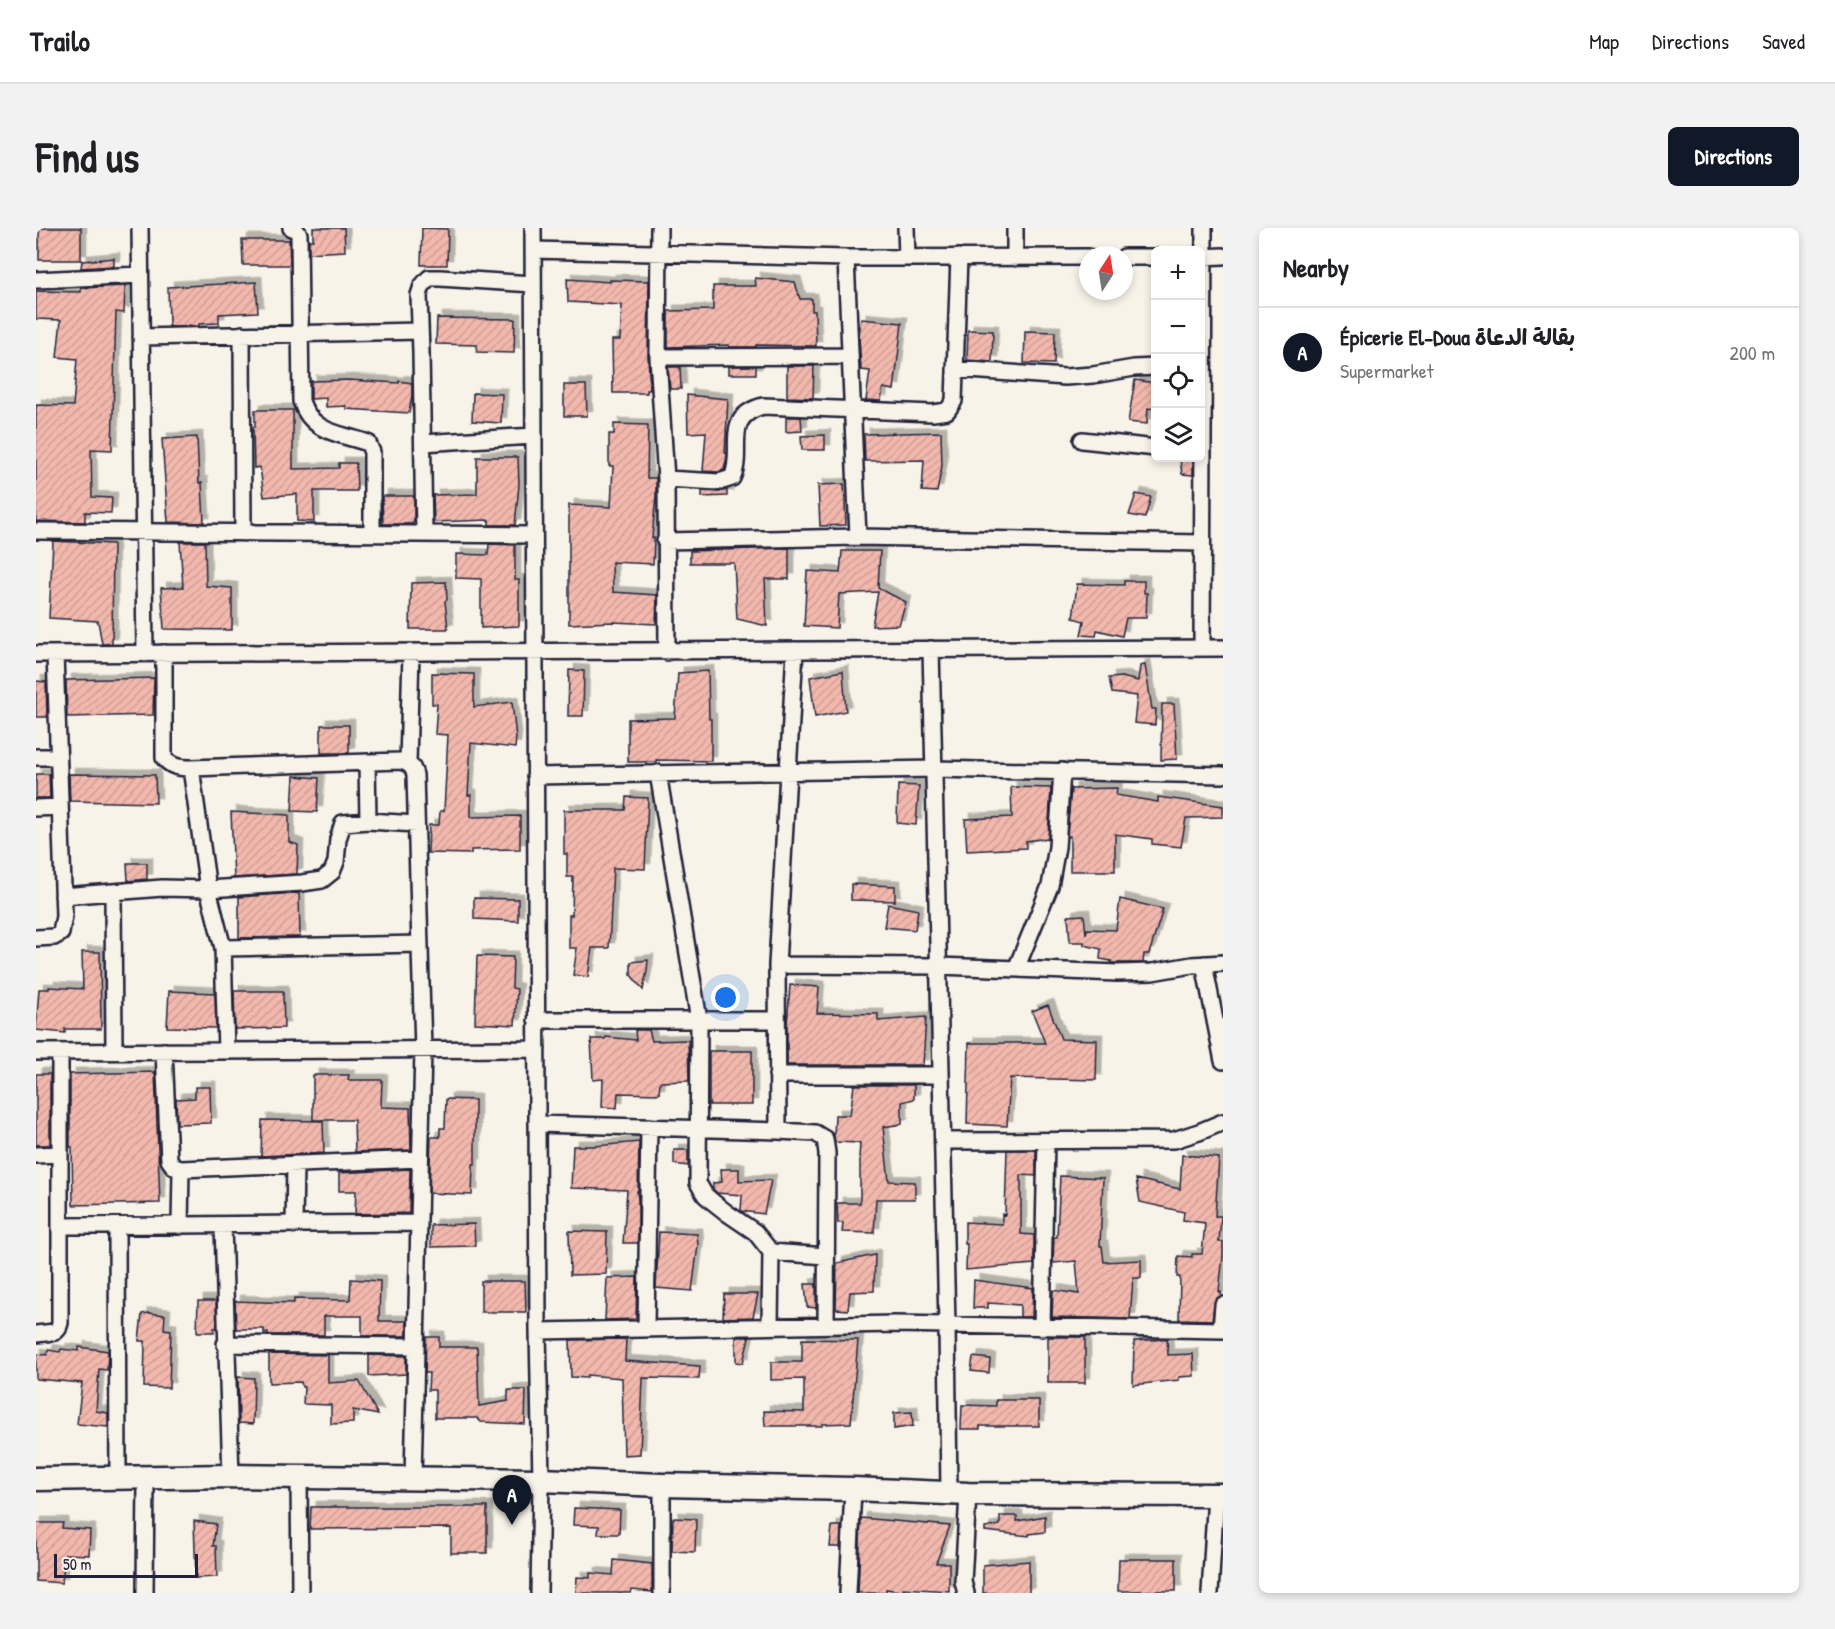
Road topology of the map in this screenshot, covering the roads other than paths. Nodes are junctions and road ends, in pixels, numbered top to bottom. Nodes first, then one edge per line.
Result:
1 (140, 228) edge
2 (291, 228) edge
3 (533, 228) edge
4 (659, 228) edge
5 (906, 228) edge
6 (1015, 228) edge
7 (1204, 228) edge
8 (1203, 246) edge
9 (533, 250) junction
10 (659, 254) junction
11 (1223, 256) edge
12 (907, 257) junction
13 (958, 257) junction
14 (1079, 257) edge
15 (1133, 257) edge
16 (1151, 257) edge
17 (1205, 257) edge
18 (846, 258) junction
19 (1015, 258) junction
20 (140, 276) junction
21 (36, 280) edge
22 (533, 284) junction
23 (1202, 300) edge
24 (420, 331) junction
25 (299, 333) junction
26 (242, 334) junction
27 (141, 337) junction
28 (1202, 354) edge
29 (850, 356) junction
30 (658, 357) junction
31 (1151, 367) edge
32 (955, 369) junction
33 (852, 409) junction
34 (534, 436) junction
35 (1082, 440) dead end
36 (423, 443) junction
37 (1151, 448) edge
38 (1201, 462) edge
39 (666, 479) junction
40 (36, 531) edge
41 (243, 532) junction
42 (143, 533) junction
43 (372, 533) junction
44 (424, 534) junction
45 (534, 535) junction
46 (858, 537) junction
47 (665, 541) junction
48 (1202, 543) junction
49 (1202, 648) junction
50 (1223, 648) edge
51 (931, 649) junction
52 (795, 650) junction
53 (535, 652) junction
54 (668, 652) junction
55 (164, 653) junction
56 (411, 653) junction
57 (36, 654) edge
58 (55, 654) junction
59 (146, 654) junction
60 (36, 757) edge
61 (57, 757) junction
62 (367, 762) junction
63 (408, 763) junction
64 (191, 768) junction
65 (934, 769) junction
66 (787, 771) junction
67 (1062, 771) junction
68 (658, 773) junction
69 (1223, 775) edge
70 (536, 776) junction
71 (60, 807) junction
72 (36, 808) edge
73 (368, 821) junction
74 (417, 824) junction
75 (208, 890) junction
76 (113, 894) junction
77 (63, 896) junction
78 (36, 938) edge
79 (420, 944) junction
80 (224, 948) junction
81 (1223, 963) edge
82 (777, 964) junction
83 (1204, 964) junction
84 (939, 966) junction
85 (1016, 969) junction
86 (536, 1020) junction
87 (699, 1020) junction
88 (777, 1020) junction
89 (537, 1049) junction
90 (423, 1050) junction
91 (164, 1051) junction
92 (226, 1051) junction
93 (36, 1052) edge
94 (60, 1052) junction
95 (114, 1052) junction
96 (1223, 1061) edge
97 (777, 1075) junction
98 (941, 1075) junction
99 (1223, 1122) edge
100 (537, 1124) junction
101 (649, 1127) junction
102 (699, 1129) junction
103 (777, 1131) junction
104 (943, 1141) junction
105 (1046, 1141) junction
106 (60, 1154) junction
107 (36, 1155) edge
108 (420, 1159) junction
109 (295, 1164) junction
110 (181, 1169) junction
111 (419, 1223) junction
112 (294, 1224) junction
113 (60, 1226) junction
114 (117, 1226) junction
115 (180, 1226) junction
116 (223, 1226) junction
117 (771, 1252) junction
118 (826, 1256) junction
119 (1223, 1305) edge
120 (826, 1325) junction
121 (947, 1325) junction
122 (770, 1326) junction
123 (646, 1328) junction
124 (1042, 1328) junction
125 (1222, 1330) edge
126 (538, 1331) junction
127 (36, 1334) edge
128 (225, 1344) junction
129 (416, 1346) junction
130 (231, 1476) junction
131 (299, 1477) junction
132 (146, 1478) junction
133 (413, 1478) junction
134 (36, 1479) edge
135 (118, 1479) junction
136 (541, 1480) junction
137 (662, 1485) junction
138 (853, 1489) junction
139 (959, 1494) junction
140 (1219, 1495) edge
141 (145, 1593) edge
142 (300, 1593) edge
143 (539, 1593) edge
144 (662, 1593) edge
145 (848, 1593) edge
146 (966, 1593) edge
147 (1210, 1593) edge

1 - 20 street
2 - 25 street
3 - 9 street
4 - 10 street
5 - 12 street
6 - 19 street
7 - 8 street
9 - 10 street
9 - 22 street
10 - 18 street
10 - 30 street
11 - 17 street
12 - 13 street
12 - 18 street
13 - 19 street
13 - 32 street
14 - 19 street
15 - 16 street
18 - 29 street
20 - 21 street
20 - 27 street
22 - 24 street
22 - 34 street
23 - 28 street
24 - 25 street
24 - 36 street
25 - 26 street
25 - 43 street
26 - 27 street
26 - 41 street
27 - 42 street
29 - 30 street
29 - 33 street
30 - 39 street
31 - 32 street
32 - 33 street
33 - 39 street
33 - 46 street
34 - 36 street
34 - 45 street
35 - 37 street
36 - 44 street
38 - 48 street
39 - 47 street
40 - 42 street
41 - 42 street
41 - 43 street
42 - 59 street
43 - 44 street
44 - 45 street
45 - 53 street
46 - 47 street
46 - 48 street
47 - 54 street
48 - 49 street
49 - 50 street
49 - 51 street
51 - 52 street
51 - 65 street
52 - 54 street
52 - 66 street
53 - 54 street
53 - 56 street
53 - 70 street
55 - 56 street
55 - 59 street
55 - 64 street
56 - 63 street
57 - 58 street
58 - 59 street
58 - 61 street
60 - 61 street
61 - 71 street
62 - 63 street
62 - 64 street
62 - 73 street
63 - 74 street
64 - 75 street
65 - 66 street
65 - 67 street
65 - 84 street
66 - 68 street
66 - 82 street
67 - 69 street
67 - 85 street
68 - 70 street
68 - 87 street
70 - 86 street
71 - 72 street
71 - 77 street
73 - 74 street
73 - 75 street
74 - 79 street
75 - 76 street
75 - 80 street
76 - 77 street
76 - 95 street
77 - 78 street
79 - 80 street
79 - 90 street
80 - 92 street
81 - 83 street
82 - 84 street
82 - 88 street
83 - 85 street
83 - 96 street
84 - 85 street
84 - 98 street
86 - 87 street
86 - 89 street
87 - 88 street
87 - 102 street
88 - 97 street
89 - 90 street
89 - 100 street
90 - 92 street
90 - 108 street
91 - 92 street
91 - 95 street
91 - 110 street
93 - 94 street
94 - 95 street
94 - 106 street
97 - 98 street
97 - 103 street
98 - 104 street
99 - 105 street
100 - 101 street
100 - 126 street
101 - 102 street
101 - 123 street
102 - 103 street
102 - 117 street
103 - 118 street
104 - 105 street
104 - 121 street
105 - 124 street
106 - 107 street
106 - 113 street
108 - 109 street
108 - 111 street
109 - 110 street
109 - 112 street
110 - 115 street
111 - 112 street
111 - 129 street
112 - 116 street
113 - 114 street
113 - 127 street
114 - 115 street
114 - 135 street
115 - 116 street
116 - 128 street
117 - 118 street
117 - 122 street
118 - 120 street
119 - 125 street
120 - 121 street
120 - 122 street
121 - 124 street
121 - 139 street
122 - 123 street
123 - 126 street
124 - 125 street
126 - 136 street
128 - 129 street
128 - 130 street
129 - 133 street
130 - 131 main road
130 - 132 main road
131 - 133 main road
131 - 142 street
132 - 135 main road
132 - 141 street
133 - 136 main road
134 - 135 main road
136 - 137 main road
136 - 143 street
137 - 138 main road
137 - 144 street
138 - 139 main road
138 - 145 street
139 - 140 main road
139 - 146 street
140 - 147 street

